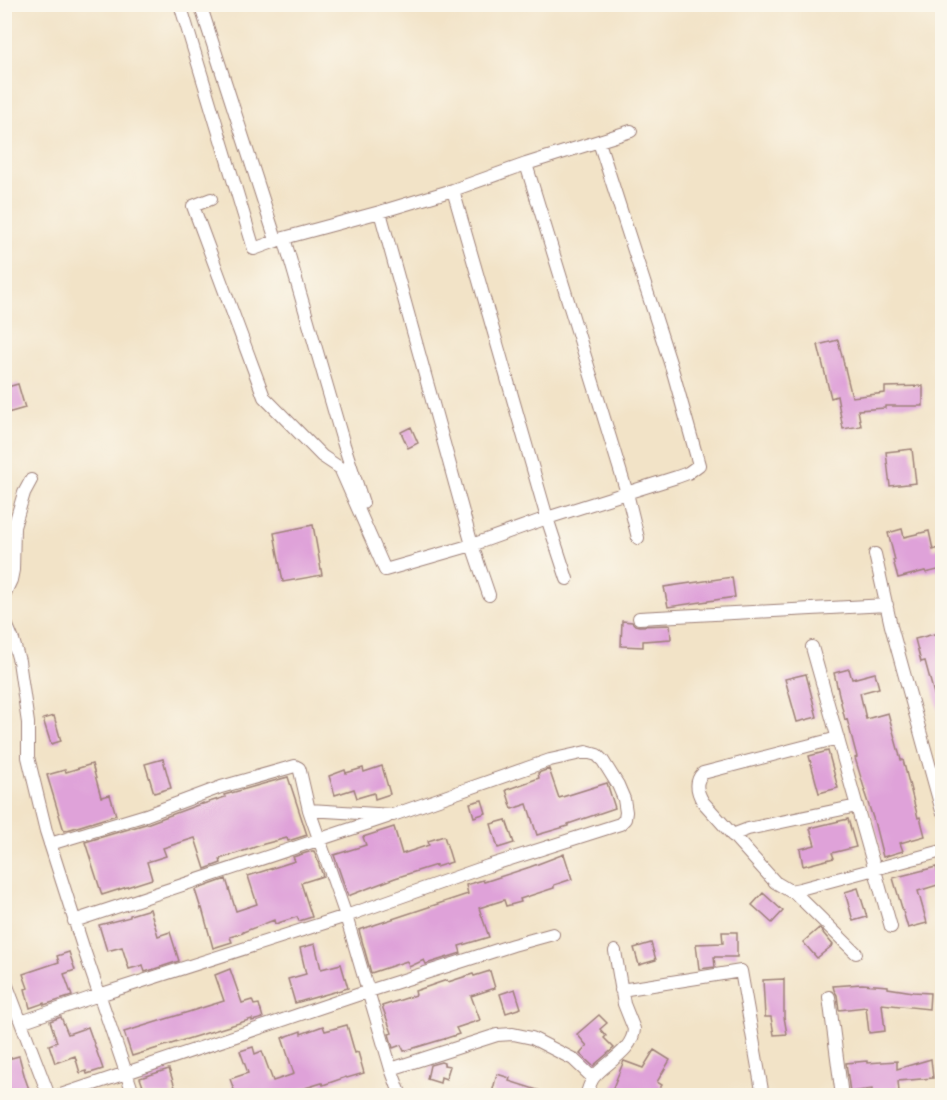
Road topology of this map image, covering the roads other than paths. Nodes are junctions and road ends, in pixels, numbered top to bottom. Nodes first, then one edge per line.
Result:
1 (180, 4) edge
2 (200, 4) edge
3 (631, 131) dead end
4 (599, 142) junction
5 (526, 164) junction
6 (453, 190) junction
7 (211, 199) dead end
8 (380, 212) junction
9 (280, 239) junction
10 (31, 480) dead end
11 (627, 493) junction
12 (547, 518) junction
13 (638, 538) dead end
14 (472, 545) junction
15 (875, 554) dead end
16 (385, 570) junction
17 (567, 579) dead end
18 (4, 595) edge
19 (489, 595) dead end
20 (887, 605) junction
21 (639, 618) dead end
22 (5, 624) edge
23 (812, 647) dead end
24 (838, 738) junction
25 (857, 806) junction
26 (309, 810) junction
27 (942, 812) edge
28 (393, 815) junction
29 (732, 835) junction
30 (319, 839) junction
31 (50, 844) junction
32 (942, 850) edge
33 (874, 868) junction
34 (794, 891) junction
35 (346, 916) junction
36 (75, 921) junction
37 (891, 927) dead end
38 (553, 934) dead end
39 (615, 951) dead end
40 (856, 953) dead end
41 (4, 978) edge
42 (621, 990) junction
43 (369, 991) junction
44 (99, 995) junction
45 (829, 997) dead end
46 (21, 1022) junction
47 (391, 1069) junction
48 (126, 1073) junction
49 (593, 1078) junction
50 (49, 1095) edge
51 (58, 1095) edge
52 (134, 1095) edge
53 (400, 1095) edge
54 (586, 1095) edge
55 (763, 1095) edge
56 (842, 1095) edge

1 - 9 street
2 - 9 street
3 - 4 street
4 - 5 street
4 - 11 street
5 - 6 street
5 - 11 street
6 - 8 street
6 - 12 street
7 - 16 street
8 - 9 street
8 - 14 street
9 - 16 street
10 - 18 street
11 - 12 street
11 - 13 street
12 - 14 street
12 - 17 street
14 - 16 street
14 - 19 street
15 - 20 street
20 - 21 street
20 - 27 street
22 - 31 street
23 - 24 street
24 - 25 street
24 - 29 street
25 - 29 street
25 - 33 street
26 - 28 street
26 - 30 street
26 - 31 street
28 - 30 street
28 - 35 street
29 - 34 street
30 - 35 street
30 - 36 street
31 - 36 street
32 - 33 street
33 - 34 street
33 - 37 street
34 - 40 street
35 - 43 street
35 - 44 street
36 - 44 street
38 - 43 street
39 - 42 street
41 - 46 street
42 - 49 street
42 - 55 street
43 - 47 street
43 - 48 street
44 - 46 street
44 - 48 street
45 - 56 street
46 - 50 street
47 - 49 street
47 - 53 street
48 - 51 street
48 - 52 street
49 - 54 street

